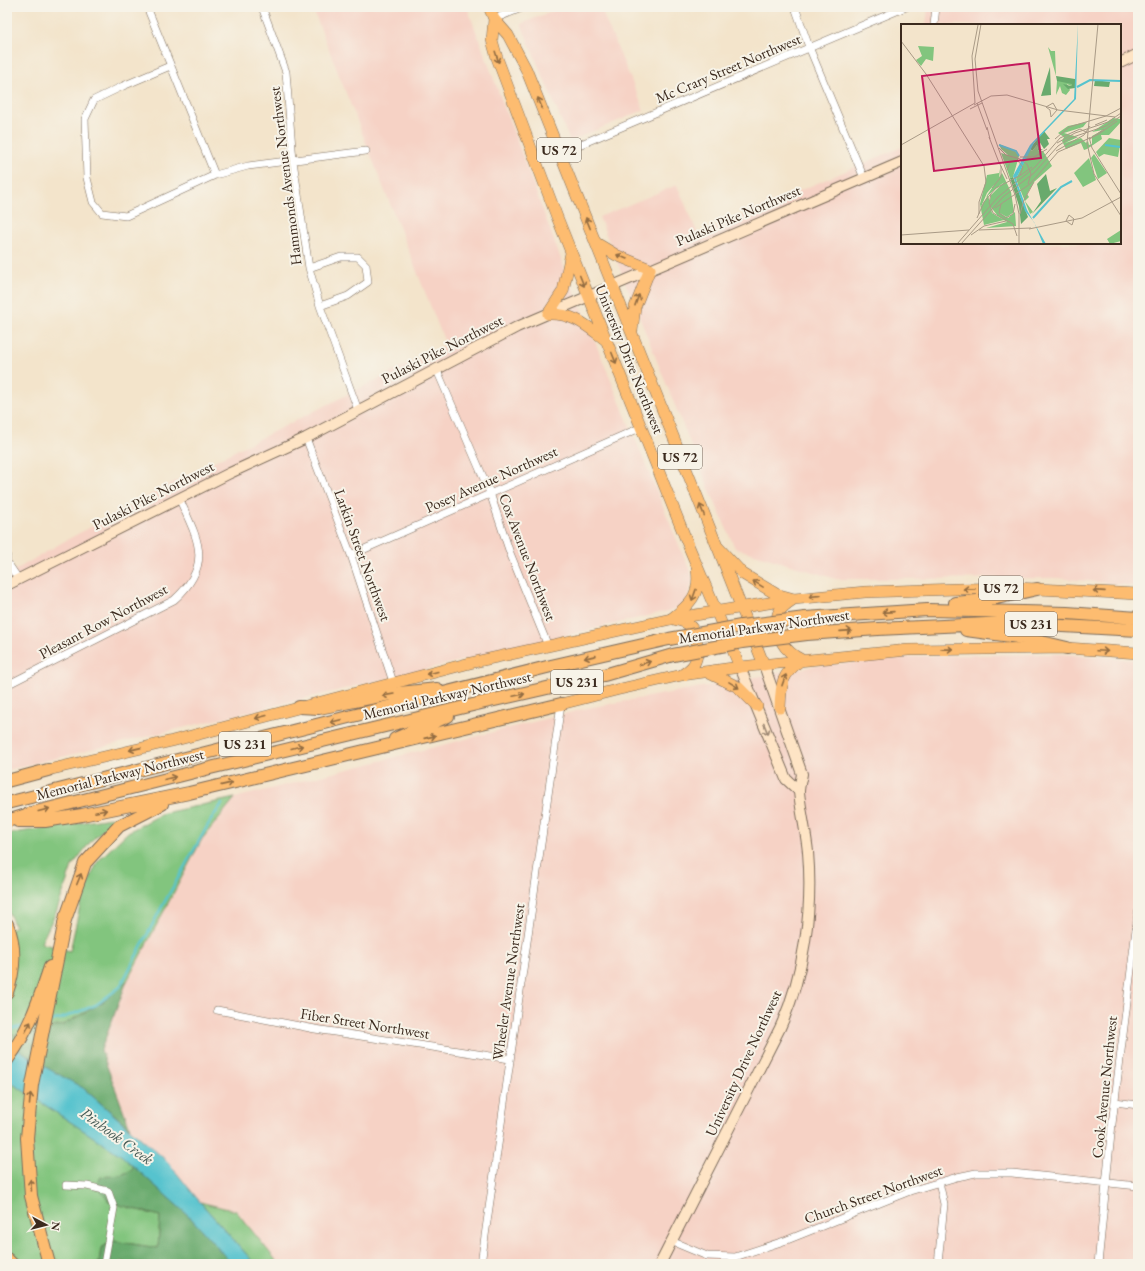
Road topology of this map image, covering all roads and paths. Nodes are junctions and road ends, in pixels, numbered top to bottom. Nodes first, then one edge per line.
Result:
1 (147, 7) edge
2 (262, 7) edge
3 (489, 7) edge
4 (524, 7) edge
5 (795, 7) edge
6 (906, 7) edge
7 (936, 7) edge
8 (494, 19) junction
9 (934, 24) edge
10 (809, 47) junction
11 (1138, 54) edge
12 (1121, 62) edge
13 (170, 66) junction
14 (366, 151) dead end
15 (560, 153) junction
16 (293, 161) junction
17 (901, 162) edge
18 (215, 175) junction
19 (864, 178) junction
20 (596, 243) junction
21 (571, 252) junction
22 (309, 268) junction
23 (650, 269) junction
24 (613, 285) junction
25 (588, 296) junction
26 (320, 306) junction
27 (548, 314) junction
28 (632, 334) junction
29 (607, 341) junction
30 (436, 368) junction
31 (358, 410) junction
32 (642, 427) junction
33 (306, 438) junction
34 (490, 493) junction
35 (179, 498) junction
36 (717, 546) junction
37 (351, 555) junction
38 (7, 557) edge
39 (695, 562) junction
40 (19, 580) junction
41 (7, 585) edge
42 (1038, 589) junction
43 (1138, 594) edge
44 (794, 599) junction
45 (743, 607) junction
46 (927, 610) junction
47 (717, 611) junction
48 (1138, 618) edge
49 (671, 619) junction
50 (923, 626) junction
51 (1138, 630) edge
52 (548, 646) junction
53 (1067, 648) junction
54 (1138, 653) edge
55 (802, 660) junction
56 (764, 665) junction
57 (740, 667) junction
58 (706, 672) junction
59 (682, 675) junction
60 (393, 682) junction
61 (482, 684) junction
62 (7, 685) edge
63 (481, 703) junction
64 (561, 704) junction
65 (757, 706) junction
66 (299, 707) junction
67 (780, 708) junction
68 (364, 752) junction
69 (48, 770) joint
70 (7, 781) edge
71 (799, 791) junction
72 (189, 793) junction
73 (7, 804) edge
74 (7, 822) edge
75 (1138, 913) edge
76 (8, 926) edge
77 (58, 946) junction
78 (7, 992) edge
79 (217, 1010) dead end
80 (510, 1059) junction
81 (7, 1060) edge
82 (1115, 1102) junction
83 (1138, 1105) edge
84 (939, 1182) junction
85 (1107, 1183) junction
86 (66, 1186) dead end
87 (1138, 1186) edge
88 (671, 1242) junction
89 (7, 1259) edge
90 (12, 1264) edge
91 (49, 1264) edge
92 (104, 1264) edge
93 (481, 1264) edge
94 (660, 1264) edge
95 (938, 1264) edge
96 (1098, 1264) edge

1 - 13 street
2 - 16 street, Hammonds Avenue Northwest
3 - 8 main road, University Drive Northwest / US 72
4 - 8 street
5 - 10 street
6 - 10 street, Mc Crary Street Northwest
7 - 9 street
15 -> 8 main road, University Drive Northwest / US 72
8 -> 21 main road, University Drive Northwest / US 72
10 - 15 street, Mc Crary Street Northwest
10 - 19 street
11 - 12 main road
13 - 18 street
13 - 18 street
14 - 16 street
20 -> 15 main road, University Drive Northwest / US 72
16 - 18 street
16 - 22 street, Hammonds Avenue Northwest
17 - 19 main road, Pulaski Pike Northwest
19 - 23 main road, Pulaski Pike Northwest
23 -> 20 main road
20 - 24 main road, University Drive Northwest / US 72
21 -> 25 main road, University Drive Northwest / US 72
21 - 27 main road
22 - 26 street, Hammonds Avenue Northwest
22 - 26 street
23 - 24 main road, Pulaski Pike Northwest
28 -> 23 main road
24 - 25 main road, Pulaski Pike Northwest
24 - 28 main road, University Drive Northwest / US 72
25 - 27 main road, Pulaski Pike Northwest
25 - 29 main road, University Drive Northwest / US 72
26 - 31 street, Hammonds Avenue Northwest
27 - 29 main road
27 - 30 main road, Pulaski Pike Northwest
36 -> 28 main road, University Drive Northwest / US 72
29 -> 32 main road, University Drive Northwest / US 72
30 - 31 main road, Pulaski Pike Northwest
30 - 34 street, Cox Avenue Northwest
31 - 33 main road, Pulaski Pike Northwest
32 - 34 street, Posey Avenue Northwest
32 - 39 main road, University Drive Northwest / US 72
33 - 35 main road, Pulaski Pike Northwest
33 - 37 street, Larkin Street Northwest
34 - 37 street, Posey Avenue Northwest
34 - 52 street, Cox Avenue Northwest
35 - 40 main road, Pulaski Pike Northwest
35 - 62 street, Pleasant Row Northwest
44 -> 36 main road, US 72
36 - 45 main road, University Drive Northwest / US 72
37 - 60 street, Larkin Street Northwest
38 - 40 street
39 - 47 main road, University Drive Northwest / US 72
39 -> 49 main road
40 - 41 main road, Pulaski Pike Northwest
43 -> 42 main road, US 72
42 -> 44 main road, US 72
42 - 46 highway
44 - 45 main road
44 - 55 main road
45 - 47 main road
45 - 56 main road, University Drive Northwest / US 72
46 - 48 highway, Memorial Parkway Northwest / US 231
46 -> 61 highway, Memorial Parkway Northwest / US 231, bridge
47 - 49 main road
47 - 57 main road, University Drive Northwest / US 72
49 - 52 main road
49 - 59 main road
50 - 51 highway, Memorial Parkway Northwest / US 231
50 - 53 highway
63 -> 50 highway, Memorial Parkway Northwest / US 231, bridge
52 -> 60 main road
53 -> 54 main road
55 -> 53 main road
55 - 56 main road
67 -> 55 main road
56 - 57 main road
56 - 67 main road, University Drive Northwest
57 - 58 main road
57 - 65 main road, University Drive Northwest
58 - 59 main road
58 -> 65 main road
59 - 64 main road
60 - 66 main road
61 -> 66 highway
61 -> 73 highway, Memorial Parkway Northwest / US 231
63 - 68 highway
74 -> 63 highway, Memorial Parkway Northwest / US 231
68 -> 64 highway
64 - 80 street, Wheeler Avenue Northwest
65 -> 71 main road, University Drive Northwest
66 -> 69 main road
67 - 71 main road, University Drive Northwest
72 -> 68 highway
69 - 70 highway
71 - 88 main road, University Drive Northwest
74 -> 72 highway
77 -> 72 highway
75 - 82 street, Cook Avenue Northwest
76 - 78 highway
81 -> 77 highway
91 -> 77 highway
79 - 80 street, Fiber Street Northwest
80 - 93 street, Wheeler Avenue Northwest
82 - 83 street
82 - 85 street, Cook Avenue Northwest
84 - 85 street, Church Street Northwest
84 - 88 street, Church Street Northwest
84 - 95 street
85 - 87 street, Church Street Northwest
85 - 96 street, Cook Avenue Northwest
86 - 92 street
88 - 94 main road, University Drive Northwest
89 - 90 highway

